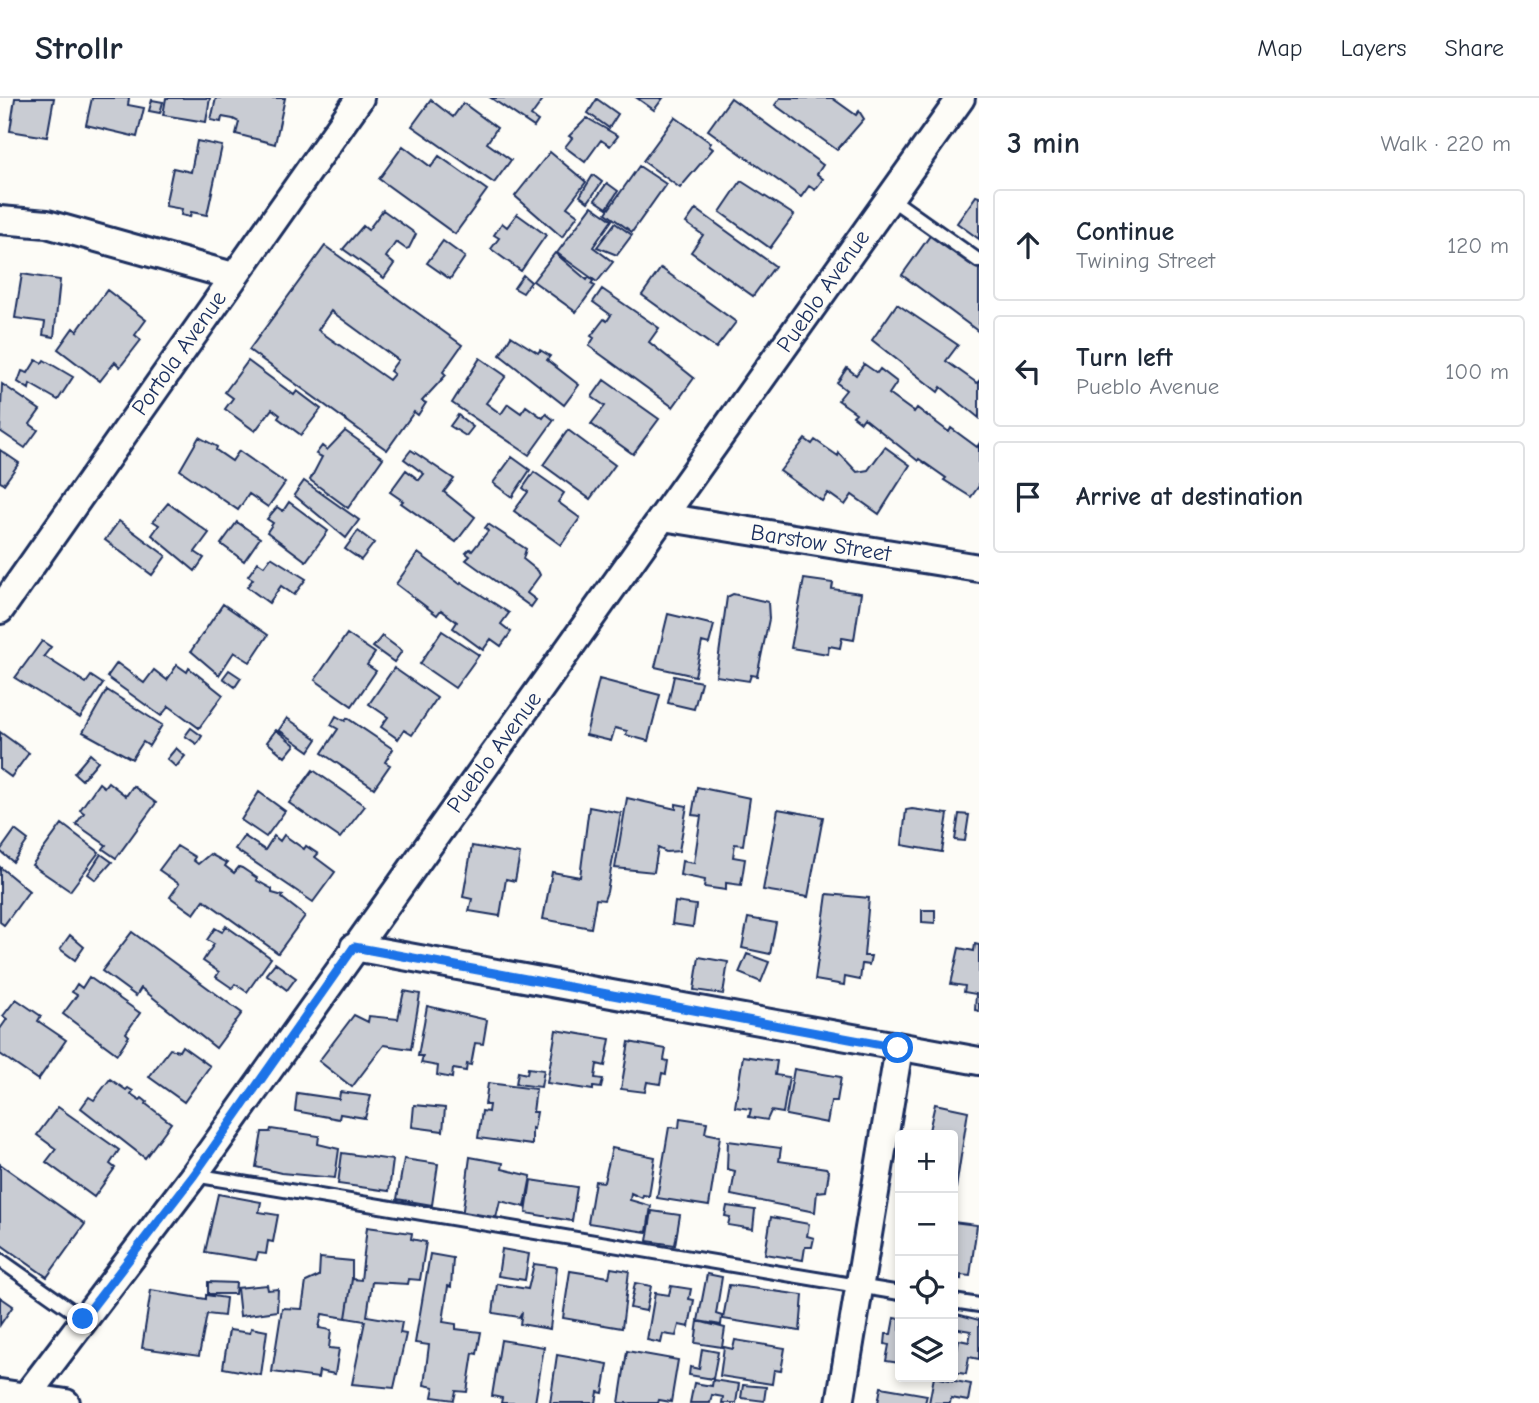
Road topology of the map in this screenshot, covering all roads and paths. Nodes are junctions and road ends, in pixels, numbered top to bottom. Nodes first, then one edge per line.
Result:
1 (360, 98) edge
2 (961, 98) edge
3 (890, 198) junction
4 (0, 220) edge
5 (979, 261) edge
6 (233, 276) junction
7 (663, 517) junction
8 (979, 569) edge
9 (0, 610) edge
10 (354, 947) junction
11 (898, 1048) junction
12 (979, 1061) edge
13 (194, 1175) junction
14 (0, 1260) edge
15 (860, 1286) junction
16 (895, 1292) edge
17 (958, 1302) edge
18 (979, 1305) edge
19 (83, 1319) junction
20 (15, 1398) edge
21 (66, 1403) edge
22 (839, 1403) edge

1 - 6 street, Portola Avenue
2 - 3 street, Pueblo Avenue
3 - 5 lane
3 - 7 street, Pueblo Avenue
4 - 6 street
6 - 9 street, Portola Avenue
7 - 8 street, Barstow Street
7 - 10 street, Pueblo Avenue
10 - 11 street
10 - 13 street, Pueblo Avenue
11 - 12 street
11 - 15 street
13 - 15 lane
13 - 19 street, Pueblo Avenue
14 - 19 lane
15 - 16 lane
15 - 22 street
17 - 18 lane
19 - 20 street, Pueblo Avenue
20 - 21 street

